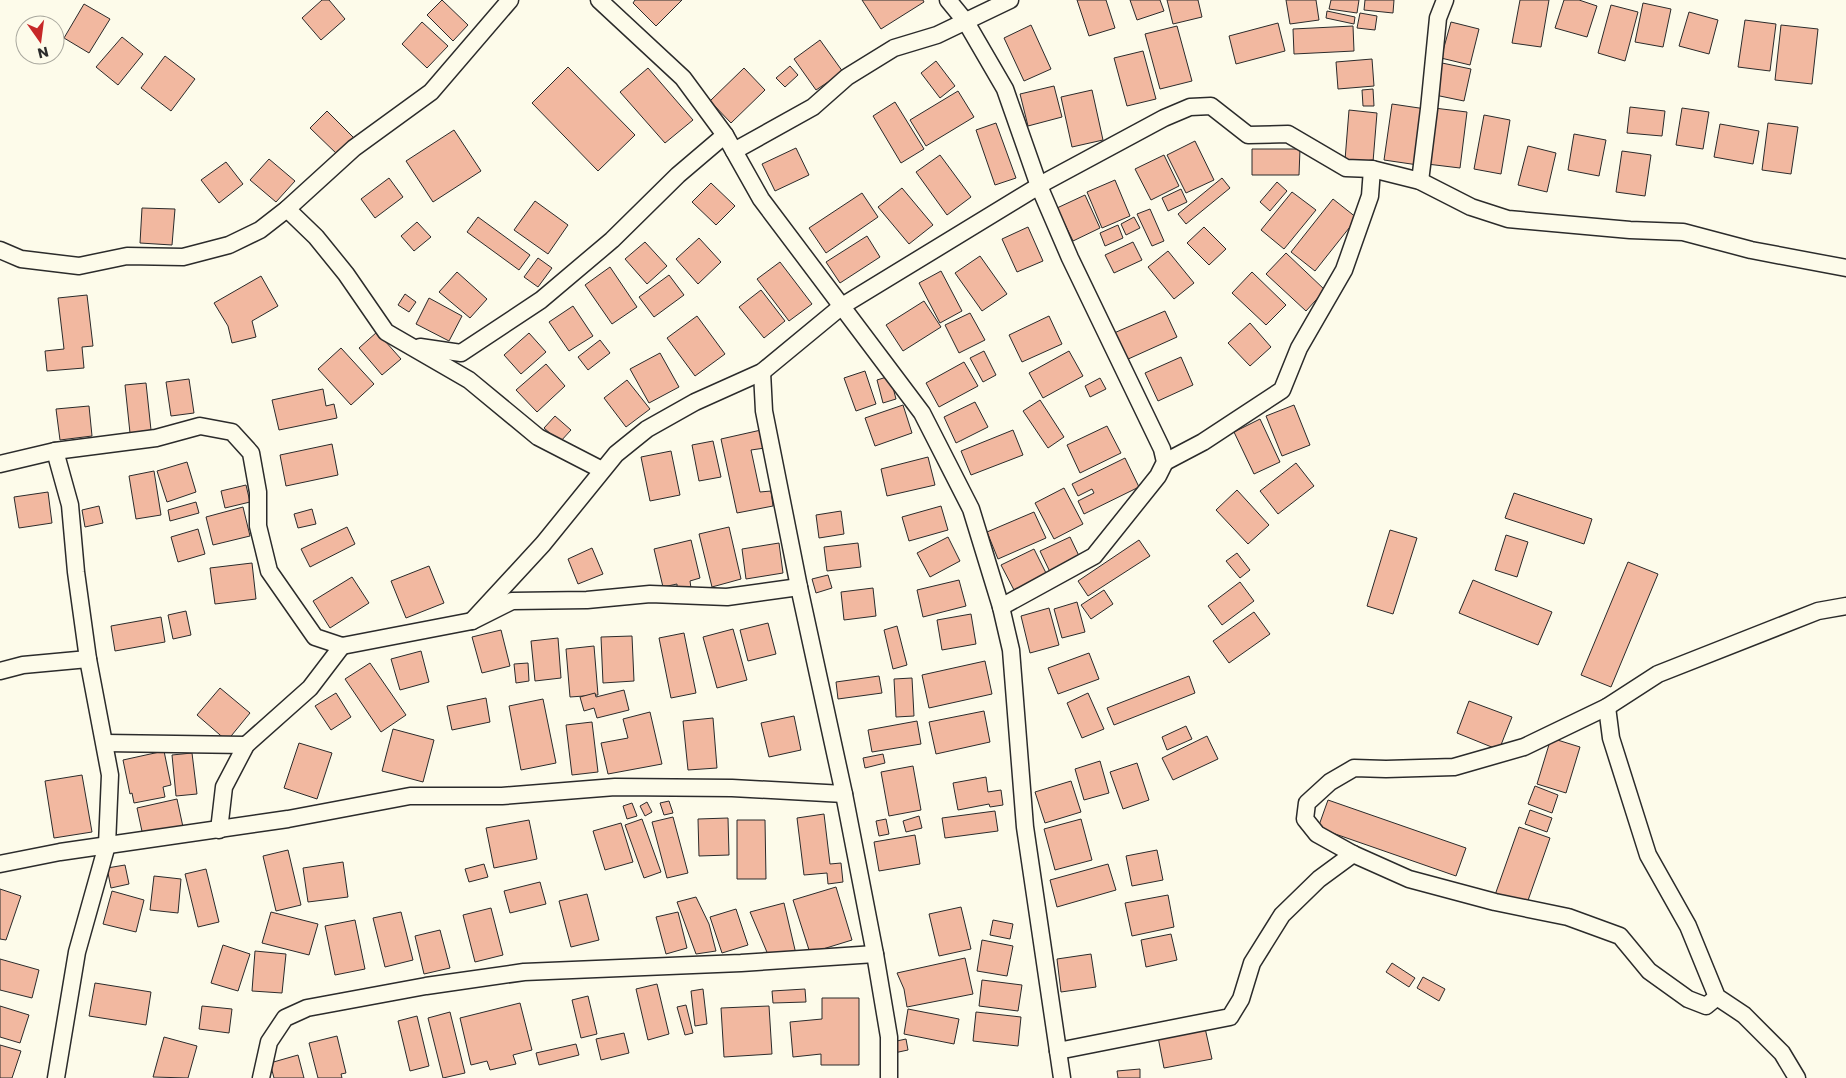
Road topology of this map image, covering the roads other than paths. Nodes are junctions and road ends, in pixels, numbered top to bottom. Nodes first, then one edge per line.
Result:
1 (510, 0) edge
2 (599, 0) edge
3 (948, 0) edge
4 (1010, 0) edge
5 (1445, 0) edge
6 (966, 22) junction
7 (725, 135) junction
8 (734, 151) junction
9 (1372, 168) junction
10 (1420, 181) junction
11 (1039, 186) junction
12 (287, 209) junction
13 (0, 250) edge
14 (1846, 268) edge
15 (842, 306) junction
16 (411, 345) junction
17 (762, 372) junction
18 (55, 451) junction
19 (1165, 462) junction
20 (0, 464) edge
21 (602, 470) junction
22 (799, 587) junction
23 (1846, 606) edge
24 (1000, 607) junction
25 (472, 621) junction
26 (342, 646) junction
27 (88, 659) junction
28 (0, 671) edge
29 (1607, 707) junction
30 (105, 743) junction
31 (246, 745) junction
32 (844, 794) junction
33 (219, 830) junction
34 (107, 846) junction
35 (1353, 854) junction
36 (0, 864) edge
37 (875, 954) junction
38 (1716, 997) junction
39 (1058, 1051) junction
40 (56, 1078) edge
41 (261, 1078) edge
42 (888, 1078) edge
43 (1062, 1078) edge
44 (1797, 1078) edge

1 - 12 street
2 - 7 street
3 - 6 street
4 - 6 street
5 - 10 street
6 - 8 street
6 - 11 street
7 - 8 street
7 - 16 street
8 - 15 street
9 - 10 street
9 - 11 street
9 - 19 street
10 - 14 street
11 - 15 street
11 - 19 street
12 - 13 street
12 - 16 street
15 - 17 street
15 - 24 street
16 - 21 street
17 - 21 street
17 - 22 street
18 - 20 street
18 - 26 street
18 - 27 street
19 - 24 street
21 - 25 street
22 - 25 street
22 - 32 street
23 - 29 street
24 - 39 street
25 - 26 street
26 - 31 street
27 - 28 street
27 - 30 street
29 - 35 street
29 - 38 street
30 - 31 street
30 - 34 street
31 - 33 street
32 - 33 street
32 - 37 street
33 - 34 street
34 - 36 street
34 - 40 street
35 - 38 street
35 - 39 street
37 - 41 street
37 - 42 street
38 - 44 street
39 - 43 street

